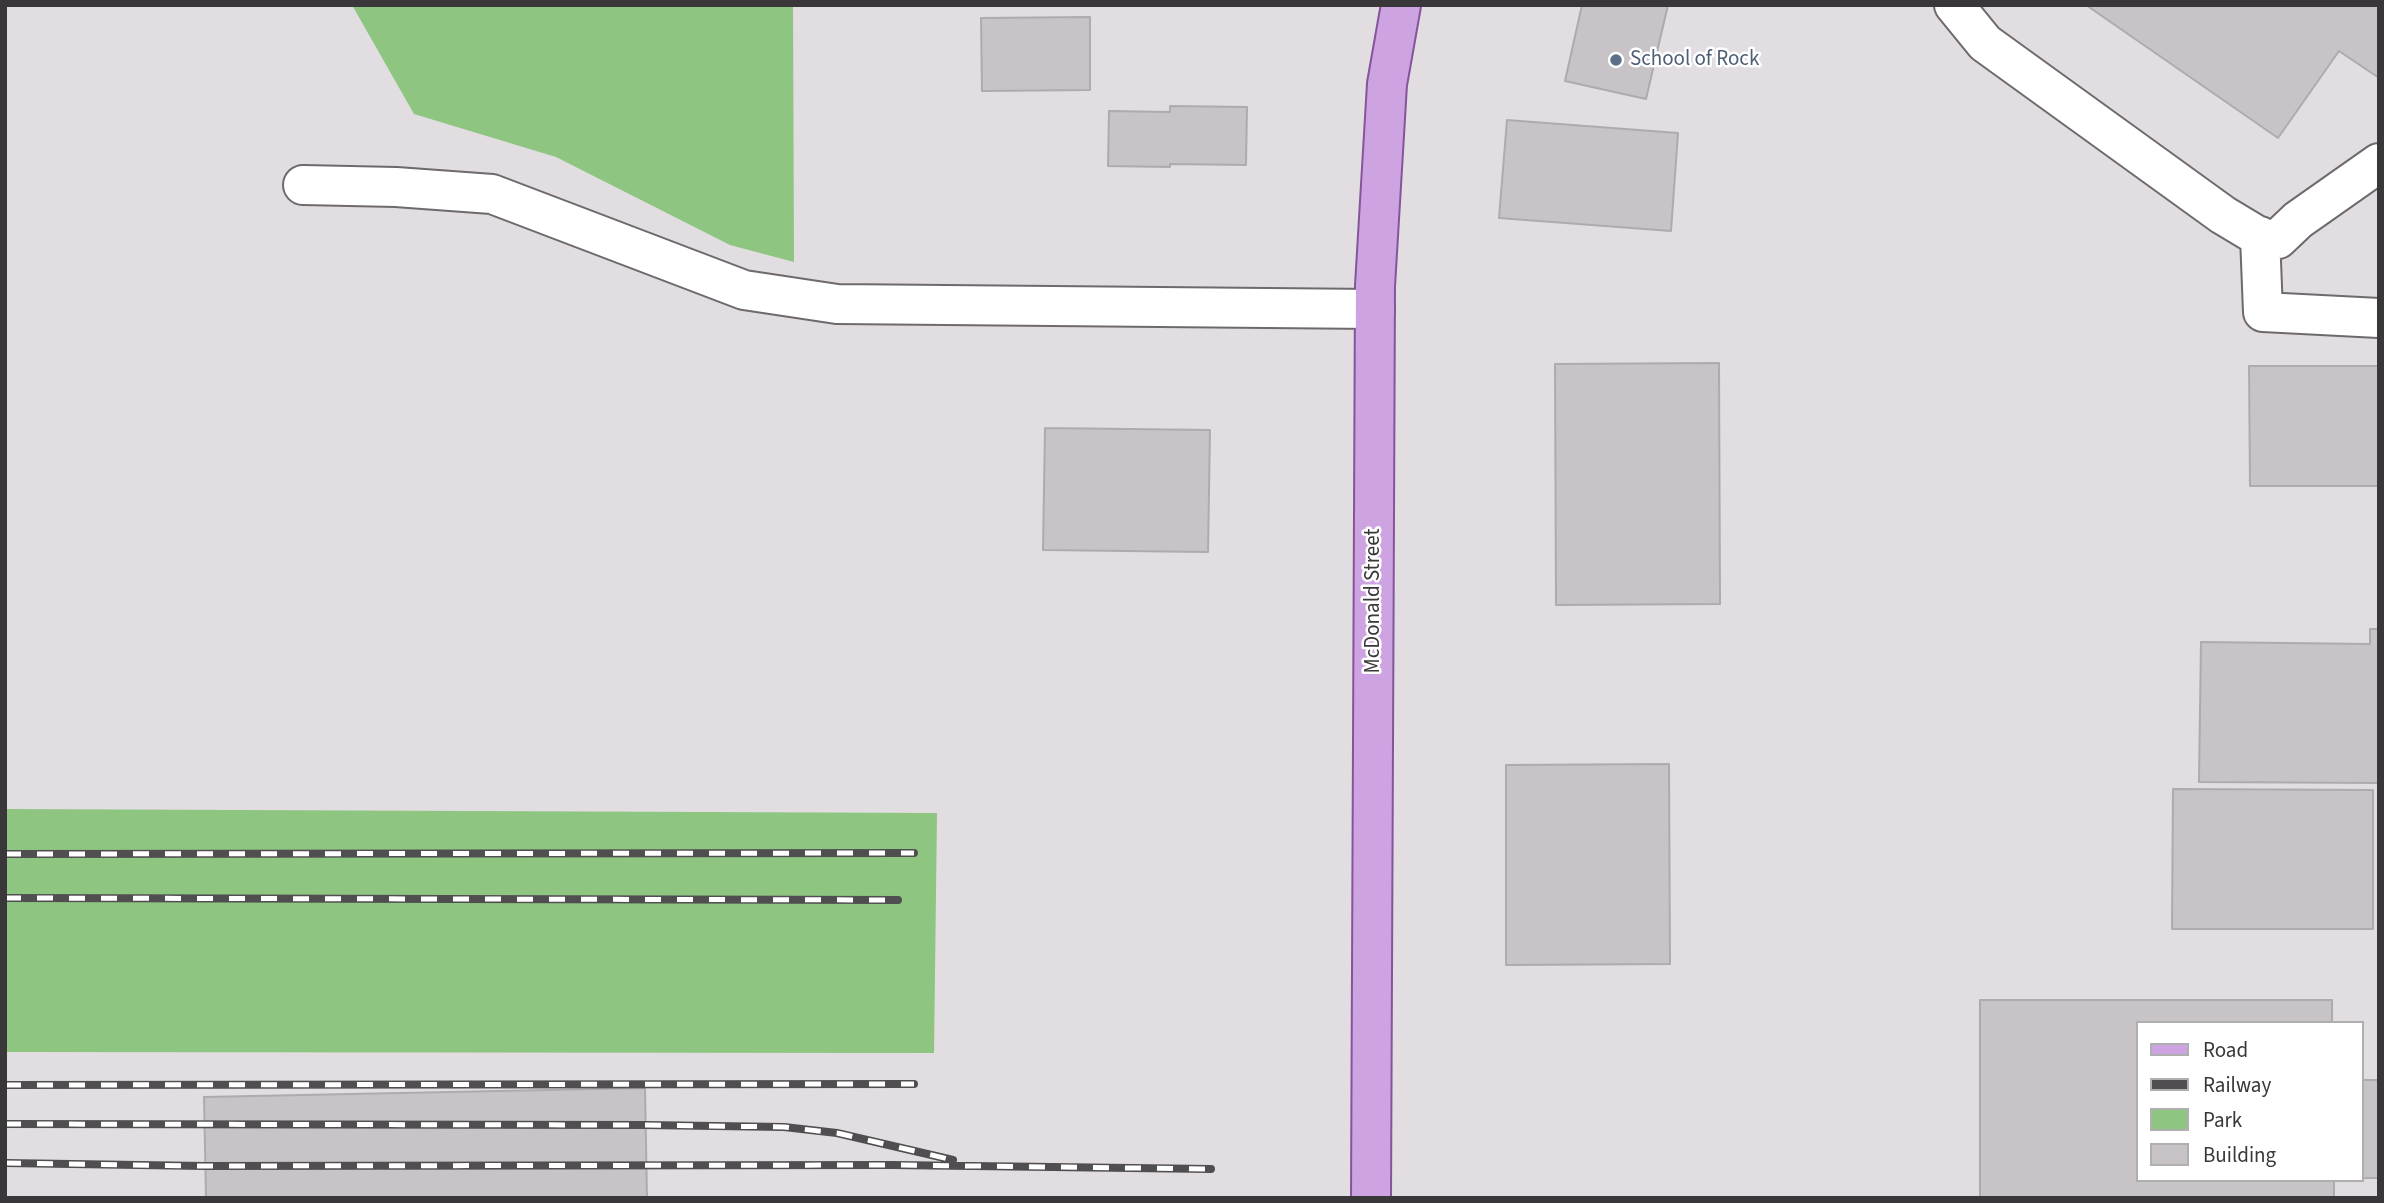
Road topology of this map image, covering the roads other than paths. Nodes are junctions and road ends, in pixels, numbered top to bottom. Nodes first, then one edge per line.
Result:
1 (1401, 5) edge
2 (1954, 5) edge
3 (2379, 163) edge
4 (303, 185) dead end
5 (2260, 236) junction
6 (1375, 309) junction
7 (2379, 318) edge
8 (1371, 1198) edge

1 - 6 main road, McDonald Street
2 - 5 lane
3 - 5 lane
4 - 6 lane
5 - 7 lane
6 - 8 main road, McDonald Street

